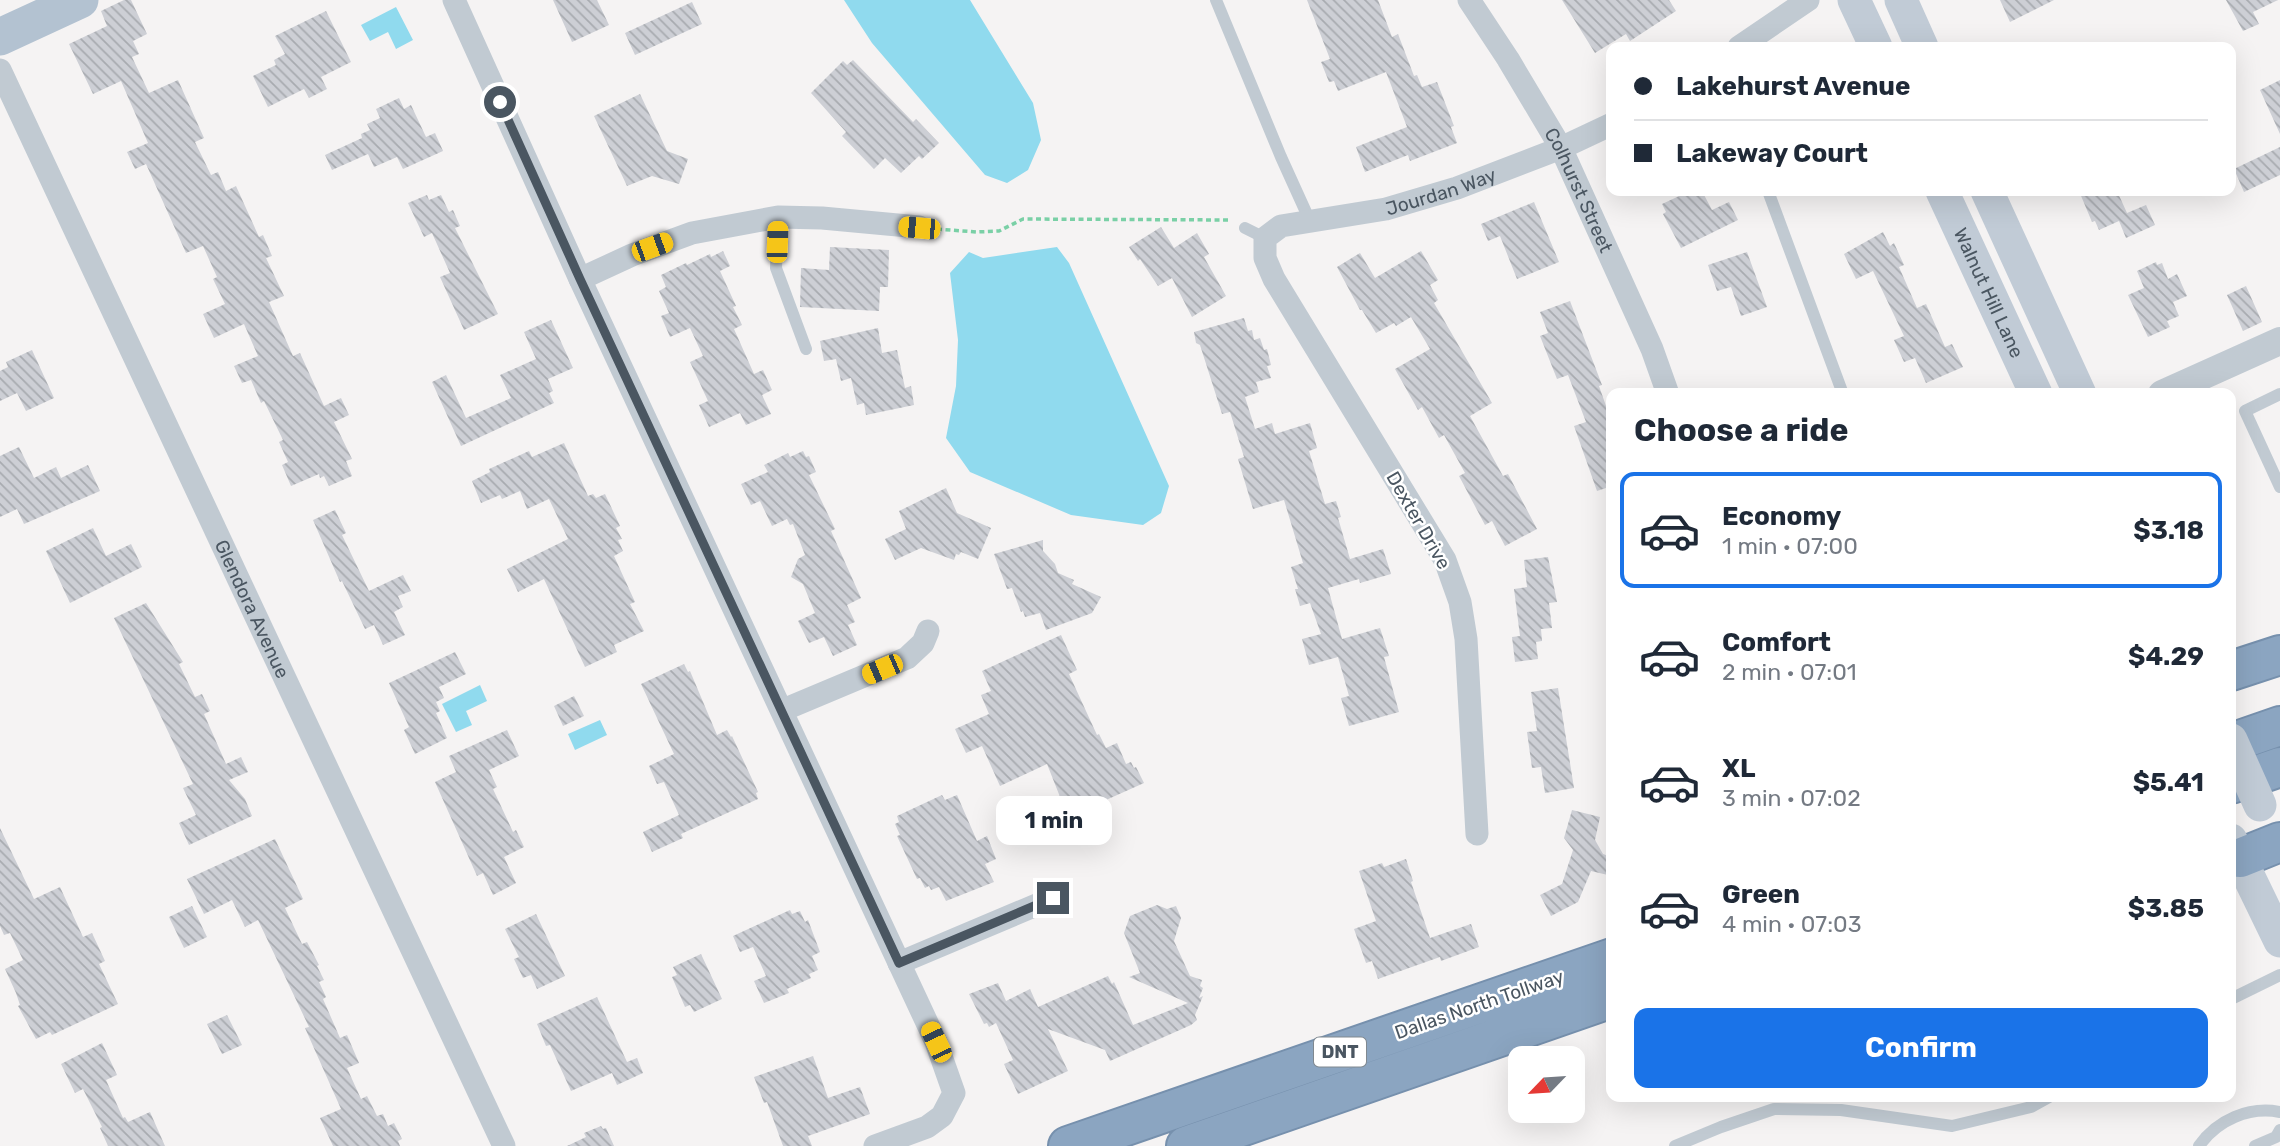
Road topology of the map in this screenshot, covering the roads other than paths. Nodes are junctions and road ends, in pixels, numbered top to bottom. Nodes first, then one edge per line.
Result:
1 (79, 0) edge
2 (454, 0) edge
3 (1216, 0) edge
4 (1469, 0) edge
5 (1808, 0) edge
6 (1854, 0) edge
7 (1901, 0) edge
8 (0, 37) edge
9 (1746, 42) edge
10 (1874, 42) edge
11 (1920, 42) edge
12 (0, 71) edge
13 (1606, 127) edge
14 (1561, 148) junction
15 (1770, 196) edge
16 (1944, 196) edge
17 (1989, 196) edge
18 (778, 217) junction
19 (1310, 221) junction
20 (919, 228) dead end
21 (1255, 233) joint
22 (580, 279) junction
23 (2280, 341) edge
24 (806, 349) dead end
25 (1666, 388) edge
26 (1841, 388) edge
27 (2033, 388) edge
28 (2077, 388) edge
29 (2175, 388) edge
30 (2280, 394) edge
31 (2280, 487) edge
32 (928, 631) dead end
33 (2236, 652) edge
34 (2280, 654) edge
35 (2236, 669) edge
36 (783, 710) junction
37 (2280, 726) edge
38 (2236, 740) edge
39 (2236, 759) edge
40 (2280, 767) edge
41 (2246, 794) edge
42 (1477, 834) dead end
43 (2279, 845) edge
44 (2236, 849) edge
45 (2236, 851) edge
46 (1053, 898) dead end
47 (2280, 941) edge
48 (1606, 960) edge
49 (899, 963) junction
50 (2280, 975) edge
51 (2236, 997) edge
52 (1606, 1000) edge
53 (2040, 1102) edge
54 (2280, 1112) edge
55 (2280, 1130) edge
56 (504, 1146) edge
57 (876, 1146) edge
58 (1068, 1146) edge
59 (1186, 1146) edge
60 (1675, 1146) edge
61 (2199, 1146) edge
62 (2255, 1146) edge

1 - 8 main road
2 - 22 street
3 - 19 lane
4 - 14 street, Colhurst Street
5 - 9 street
6 - 10 main road
7 - 11 main road
12 - 56 street, Glendora Avenue
13 - 14 street, Jourdan Way
14 - 19 street, Jourdan Way
14 - 25 street, Colhurst Street
15 - 26 lane
16 - 27 main road, Walnut Hill Lane
17 - 28 main road, Walnut Hill Lane
18 - 20 street
18 - 22 street
18 - 24 lane
19 - 21 street, Jourdan Way
21 - 42 street, Dexter Drive
22 - 36 street
23 - 29 street
30 - 31 lane
32 - 36 street
33 - 34 highway
34 - 35 highway
36 - 49 street
37 - 38 highway
39 - 41 main road, bridge
40 - 41 highway
41 - 43 main road
43 - 44 highway
45 - 47 main road
46 - 49 street
48 - 58 highway, Dallas North Tollway / DNT
49 - 57 street
50 - 51 lane
52 - 59 highway, Dallas North Tollway / DNT
53 - 60 lane
54 - 61 lane
55 - 62 lane

